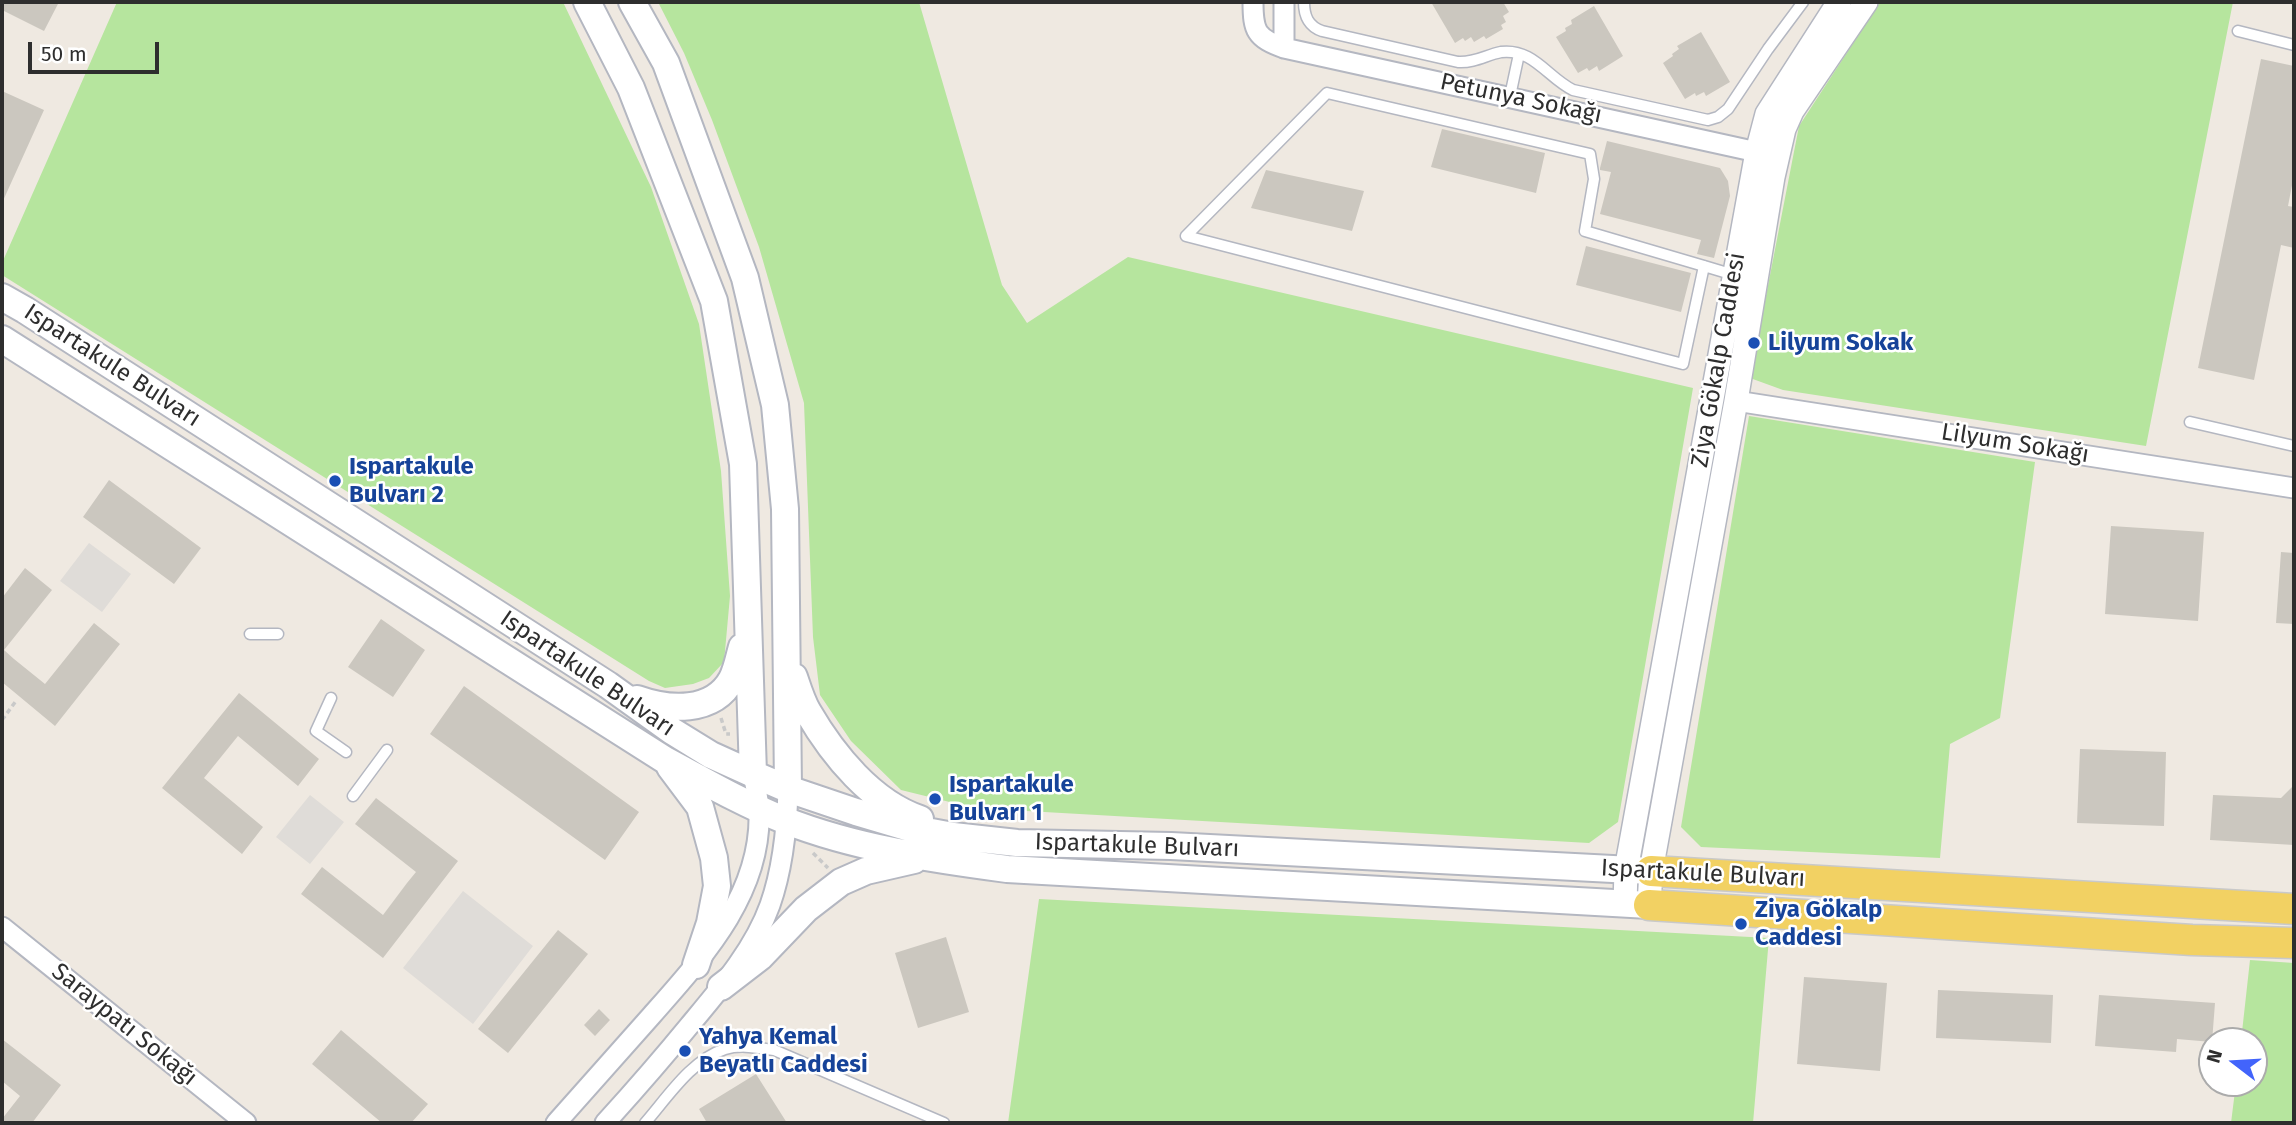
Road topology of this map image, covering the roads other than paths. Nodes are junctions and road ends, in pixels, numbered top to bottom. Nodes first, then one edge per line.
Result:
1 (587, 2) edge
2 (632, 2) edge
3 (1253, 2) edge
4 (1284, 2) edge
5 (1304, 2) edge
6 (1803, 2) edge
7 (1839, 2) edge
8 (1866, 2) edge
9 (2238, 32) dead end
10 (2294, 44) edge
11 (1284, 48) junction
12 (1519, 54) junction
13 (1510, 96) junction
14 (1767, 154) junction
15 (1704, 266) junction
16 (1734, 275) junction
17 (2, 297) edge
18 (2, 339) edge
19 (1712, 397) junction
20 (1736, 401) junction
21 (2190, 422) dead end
22 (2294, 446) edge
23 (2294, 488) edge
24 (748, 629) junction
25 (250, 634) dead end
26 (278, 634) dead end
27 (788, 663) junction
28 (608, 685) junction
29 (331, 698) dead end
30 (387, 750) dead end
31 (346, 752) dead end
32 (665, 760) junction
33 (753, 774) junction
34 (788, 789) junction
35 (353, 796) dead end
36 (759, 810) junction
37 (787, 821) junction
38 (989, 840) junction
39 (923, 858) junction
40 (1639, 870) junction
41 (1637, 905) junction
42 (2294, 909) edge
43 (2, 928) edge
44 (2294, 943) edge
45 (696, 965) junction
46 (722, 987) junction
47 (246, 1123) edge
48 (556, 1123) edge
49 (605, 1123) edge
50 (645, 1123) edge
51 (944, 1123) edge

1 - 24 main road
2 - 27 main road
3 - 11 street
4 - 11 street
5 - 12 lane
6 - 12 lane
7 - 14 street, Ziya Gökalp Caddesi
8 - 14 street
9 - 10 lane
11 - 13 street, Petunya Sokağı
12 - 13 lane
13 - 14 street, Petunya Sokağı
14 - 16 street, Ziya Gökalp Caddesi
14 - 20 street
15 - 15 lane
15 - 16 lane
16 - 19 street, Ziya Gökalp Caddesi
17 - 28 main road, Ispartakule Bulvarı
18 - 32 main road, Ispartakule Bulvarı
19 - 20 street
19 - 40 street, Ziya Gökalp Caddesi
20 - 23 street, Lilyum Sokağı
20 - 40 street
21 - 22 lane
24 - 28 main road
24 - 33 main road
25 - 26 lane
27 - 34 main road
27 - 38 main road
28 - 33 main road, Ispartakule Bulvarı
29 - 31 lane
30 - 35 lane
32 - 36 main road, Ispartakule Bulvarı
32 - 45 main road
33 - 34 main road, Ispartakule Bulvarı
33 - 36 street
34 - 37 street
34 - 38 main road, Ispartakule Bulvarı
36 - 37 main road, Ispartakule Bulvarı
36 - 45 street
37 - 39 main road, Ispartakule Bulvarı
37 - 46 street
38 - 40 main road, Ispartakule Bulvarı
39 - 41 main road, Ispartakule Bulvarı
39 - 46 main road
40 - 41 street
40 - 42 main road, Ispartakule Bulvarı
41 - 44 main road, Ispartakule Bulvarı
43 - 47 street, Saraypatı Sokağı
45 - 48 street
46 - 49 street
50 - 51 lane

